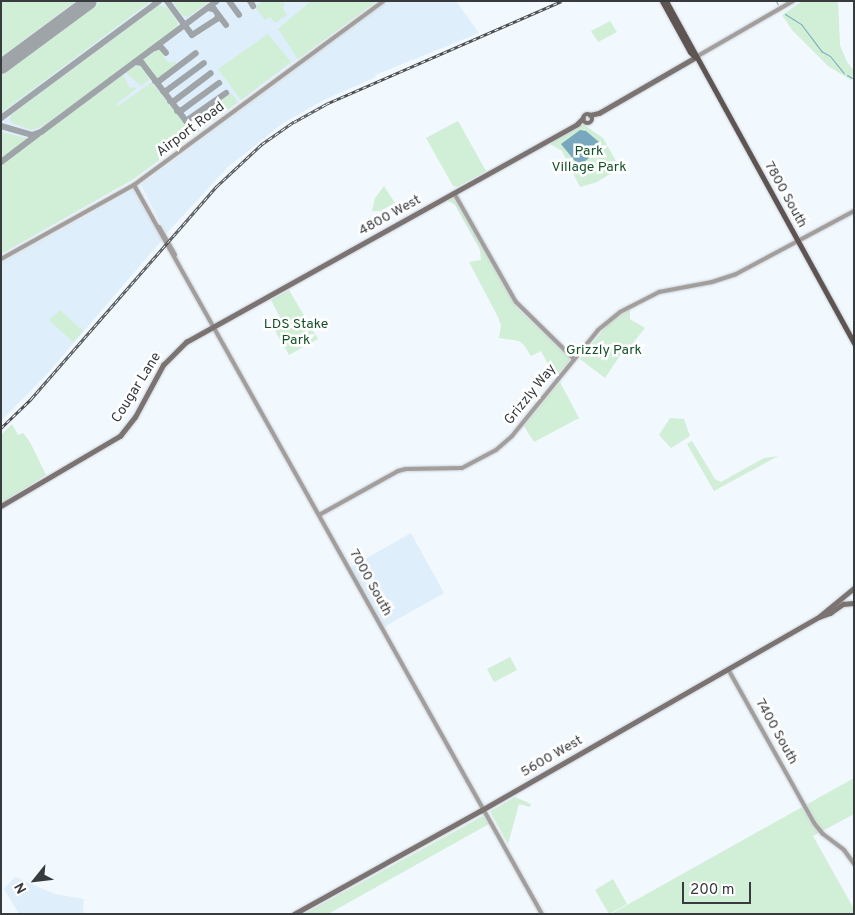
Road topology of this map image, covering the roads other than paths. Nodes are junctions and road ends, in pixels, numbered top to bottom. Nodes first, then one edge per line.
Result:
1 (384, 1) edge
2 (662, 1) edge
3 (666, 1) edge
4 (793, 1) edge
5 (696, 58) junction
6 (591, 117) junction
7 (584, 121) junction
8 (134, 185) junction
9 (454, 193) junction
10 (854, 211) edge
11 (798, 241) junction
12 (1, 259) edge
13 (213, 326) junction
14 (854, 343) edge
15 (574, 359) junction
16 (1, 506) edge
17 (319, 515) junction
18 (852, 590) edge
19 (853, 603) edge
20 (819, 617) junction
21 (728, 669) junction
22 (484, 809) junction
23 (854, 864) edge
24 (294, 914) edge
25 (542, 914) edge

1 - 8 street, Airport Road
2 - 5 main road, 7800 South
3 - 5 main road, 7800 South
4 - 5 street, 4800 West
5 - 6 main road, 4800 West
5 - 11 main road, 7800 South
6 - 7 main road, 4800 West
6 - 7 main road, 4800 West
7 - 9 main road, 4800 West
8 - 12 street, Airport Road
8 - 13 street, 7000 South
9 - 13 main road, 4800 West
9 - 15 street
10 - 11 street, Grizzly Way
11 - 14 main road, 7800 South
11 - 15 street, Grizzly Way
13 - 16 main road, Cougar Lane
13 - 17 street, 7000 South
15 - 17 street, Grizzly Way
17 - 22 street, 7000 South
18 - 19 main road
18 - 20 main road, 5600 West
19 - 20 main road, 5600 West
20 - 21 main road, 5600 West
21 - 22 main road, 5600 West
21 - 23 street, 7400 South
22 - 24 main road, 5600 West
22 - 25 street, 7000 South

